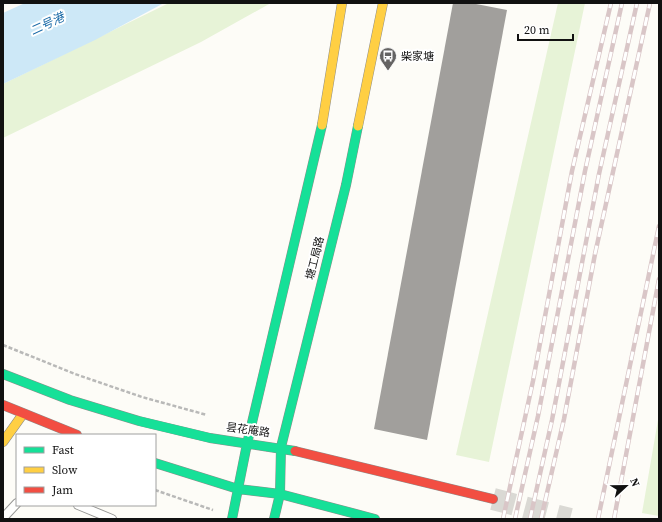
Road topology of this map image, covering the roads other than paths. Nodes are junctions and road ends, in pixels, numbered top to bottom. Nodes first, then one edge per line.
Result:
1 (342, 3) edge
2 (383, 3) edge
3 (3, 374) edge
4 (3, 405) edge
5 (23, 414) junction
6 (74, 434) edge
7 (3, 442) edge
8 (247, 444) junction
9 (281, 447) junction
10 (156, 463) edge
11 (238, 489) junction
12 (280, 494) junction
13 (493, 499) tunnel mouth
14 (16, 504) edge
15 (80, 506) edge
16 (3, 518) edge
17 (232, 518) edge
18 (112, 519) edge
19 (274, 519) edge
20 (375, 519) edge

1 - 8 main road, 塘工局路
2 - 9 main road, 塘工局路
3 - 8 main road, 昙花庵路
4 - 5 main road
5 - 6 main road
5 - 7 main road
8 - 9 main road, 昙花庵路
8 - 11 main road, 塘工局路
9 - 12 main road, 塘工局路
9 - 13 main road, 昙花庵路
10 - 11 main road
11 - 12 main road
11 - 17 main road, 塘工局路
12 - 19 main road, 塘工局路
12 - 20 main road
14 - 16 lane
15 - 18 lane

